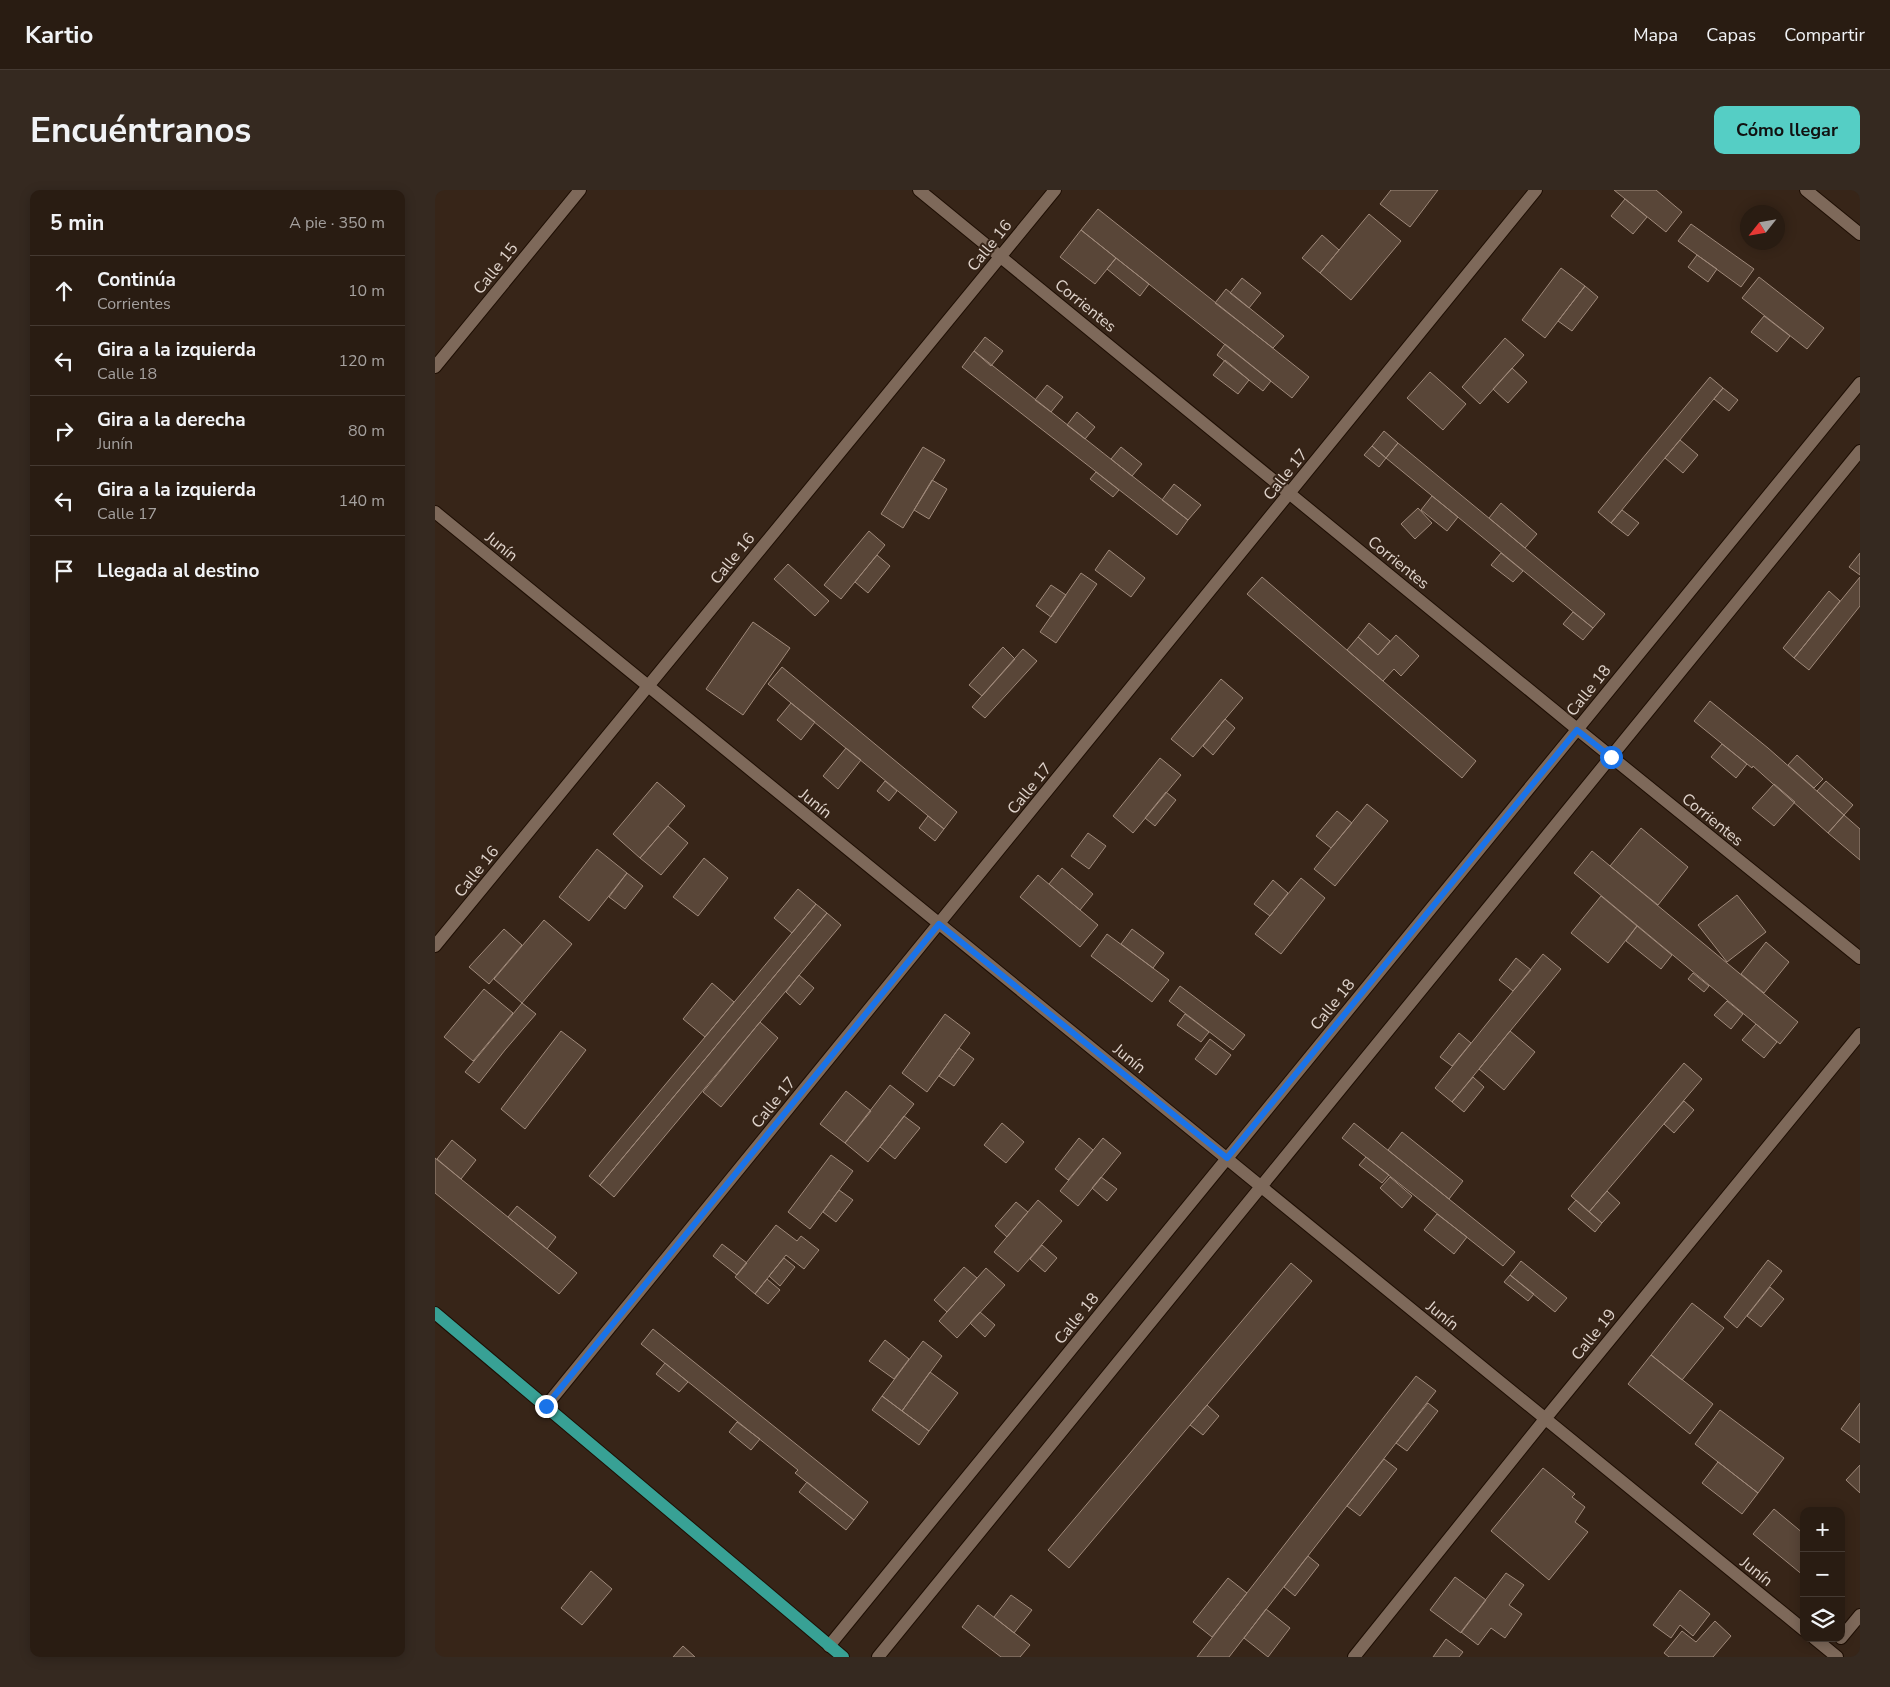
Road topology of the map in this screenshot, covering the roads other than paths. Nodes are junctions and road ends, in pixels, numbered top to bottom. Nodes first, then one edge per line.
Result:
1 (580, 190) edge
2 (919, 190) edge
3 (1055, 190) edge
4 (1536, 190) edge
5 (1805, 190) edge
6 (1860, 234) edge
7 (1001, 256) junction
8 (435, 367) edge
9 (1860, 383) edge
10 (1860, 451) edge
11 (1290, 493) junction
12 (435, 512) edge
13 (648, 686) junction
14 (1577, 730) junction
15 (1611, 757) junction
16 (939, 924) junction
17 (435, 946) edge
18 (1860, 958) edge
19 (1860, 1034) edge
20 (1227, 1158) junction
21 (1261, 1186) junction
22 (435, 1313) edge
23 (546, 1406) junction
24 (1545, 1419) junction
25 (1860, 1615) edge
26 (1800, 1627) edge
27 (1845, 1633) edge
28 (1818, 1642) edge
29 (1839, 1642) edge
30 (829, 1646) junction
31 (1831, 1655) edge
32 (843, 1657) edge
33 (878, 1657) edge
34 (1354, 1657) edge

1 - 8 street, Calle 15
2 - 7 street, Corrientes
3 - 7 street, Calle 16
4 - 11 street, Calle 17
5 - 6 street
7 - 11 street, Corrientes
7 - 13 street, Calle 16
9 - 14 street, Calle 18
10 - 15 street
11 - 14 street, Corrientes
11 - 16 street, Calle 17
12 - 13 street, Junín
13 - 16 street, Junín
13 - 17 street, Calle 16
14 - 15 street, Corrientes
14 - 20 street, Calle 18
15 - 18 street, Corrientes
15 - 21 street
16 - 20 street, Junín
16 - 23 street, Calle 17
19 - 24 street, Calle 19
20 - 21 street, Junín
20 - 30 street, Calle 18
21 - 24 street, Junín
21 - 33 street
22 - 23 main road
23 - 30 main road
24 - 26 street, Junín
24 - 34 street, Calle 19
25 - 27 street
28 - 31 street
29 - 31 street
30 - 32 main road

